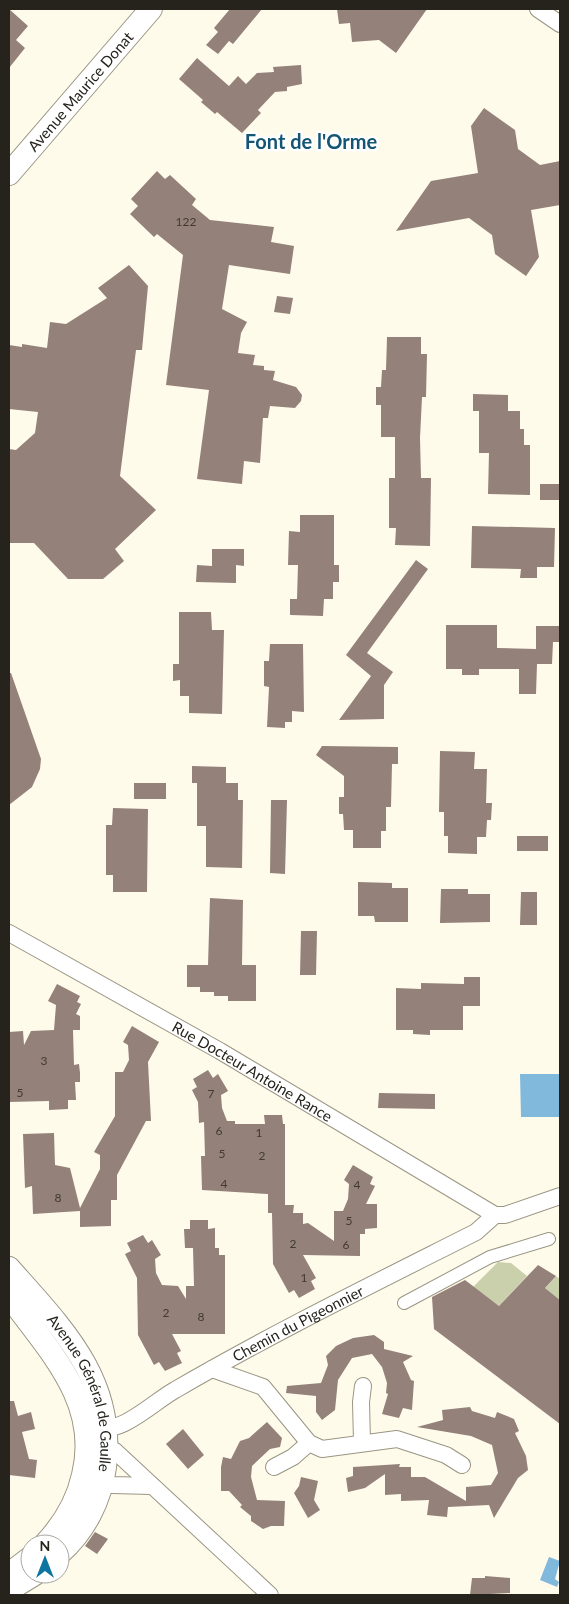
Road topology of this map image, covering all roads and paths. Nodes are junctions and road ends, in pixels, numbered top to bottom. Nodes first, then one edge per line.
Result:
1 (151, 9) edge
2 (538, 9) edge
3 (560, 24) edge
4 (9, 174) edge
5 (9, 933) edge
6 (560, 1196) edge
7 (494, 1215) junction
8 (549, 1239) dead end
9 (9, 1268) edge
10 (9, 1296) edge
11 (404, 1303) dead end
12 (212, 1369) junction
13 (363, 1386) dead end
14 (362, 1442) junction
15 (309, 1443) junction
16 (97, 1445) junction
17 (462, 1465) dead end
18 (274, 1467) dead end
19 (103, 1482) junction
20 (152, 1486) junction
21 (53, 1534) edge
22 (70, 1542) edge
23 (20, 1566) edge
24 (9, 1574) edge
25 (20, 1583) edge
26 (9, 1590) edge
27 (270, 1595) edge

1 - 4 main road, Avenue Maurice Donat
2 - 3 street
5 - 7 street, Rue Docteur Antoine Rance
6 - 7 street
7 - 12 street, Chemin du Pigeonnier
8 - 11 street
9 - 16 main road, Avenue Général de Gaulle
10 - 16 main road, Avenue Général de Gaulle
12 - 15 street
12 - 16 street, Chemin du Pigeonnier
13 - 14 street
14 - 15 street
14 - 17 street
15 - 18 street
16 - 19 main road, Avenue Général de Gaulle
16 - 20 street
16 - 21 main road, Avenue Général de Gaulle
19 - 20 street
19 - 22 main road, Avenue Général de Gaulle
20 - 27 street
23 - 24 main road
25 - 26 main road

